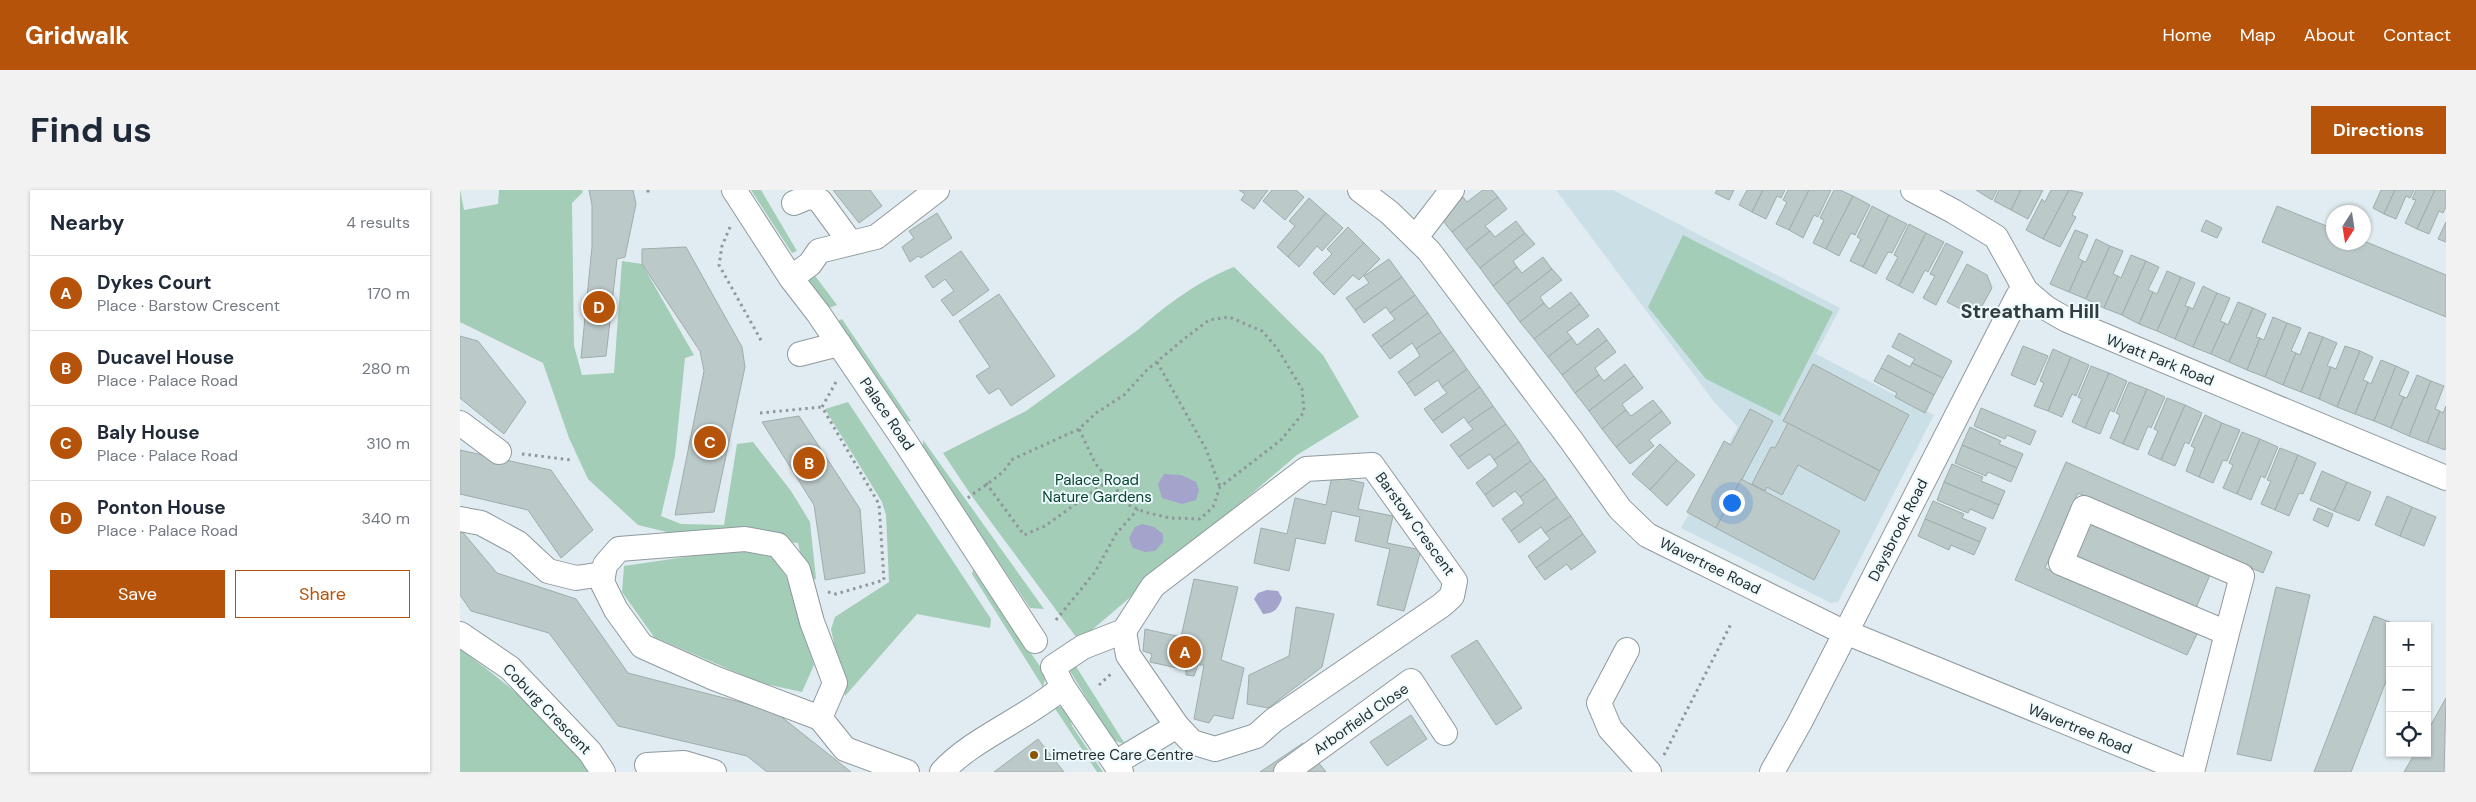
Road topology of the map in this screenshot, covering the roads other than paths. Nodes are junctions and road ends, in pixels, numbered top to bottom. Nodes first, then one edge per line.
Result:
1 (734, 190) edge
2 (937, 190) edge
3 (1360, 190) edge
4 (1452, 190) edge
5 (1913, 190) edge
6 (794, 203) dead end
7 (1416, 237) junction
8 (850, 242) junction
9 (791, 278) junction
10 (2026, 291) junction
11 (839, 344) junction
12 (800, 354) dead end
13 (460, 423) edge
14 (499, 452) road end
15 (2446, 478) edge
16 (460, 519) edge
17 (603, 574) junction
18 (1124, 631) junction
19 (1845, 632) junction
20 (2228, 633) junction
21 (460, 634) edge
22 (1627, 650) dead end
23 (1049, 662) junction
24 (820, 718) junction
25 (1177, 726) junction
26 (1445, 733) dead end
27 (647, 765) dead end
28 (1118, 767) edge
29 (1654, 768) edge
30 (604, 772) edge
31 (714, 772) edge
32 (907, 772) edge
33 (942, 772) edge
34 (1286, 772) edge
35 (1772, 772) edge
36 (2188, 772) edge
37 (2192, 772) edge

1 - 9 street, Palace Road
2 - 8 street
3 - 7 street, Wavertree Road
4 - 7 street
5 - 10 street, Wyatt Park Road
6 - 8 street
7 - 19 street, Wavertree Road
8 - 9 street
9 - 11 street, Palace Road
10 - 15 street, Wyatt Park Road
10 - 19 street, Daysbrook Road
11 - 12 street
11 - 23 street, Palace Road
13 - 14 street
16 - 17 street
17 - 24 street
17 - 24 street
18 - 23 street
18 - 25 street, Barstow Crescent
18 - 25 street, Barstow Crescent
19 - 35 street, Daysbrook Road
19 - 36 street, Wavertree Road
20 - 20 street
20 - 37 street
21 - 30 street, Coburg Crescent
22 - 29 street
23 - 28 street, Palace Road
23 - 33 street
24 - 32 street
25 - 28 street
26 - 34 street, Arborfield Close
27 - 31 street

